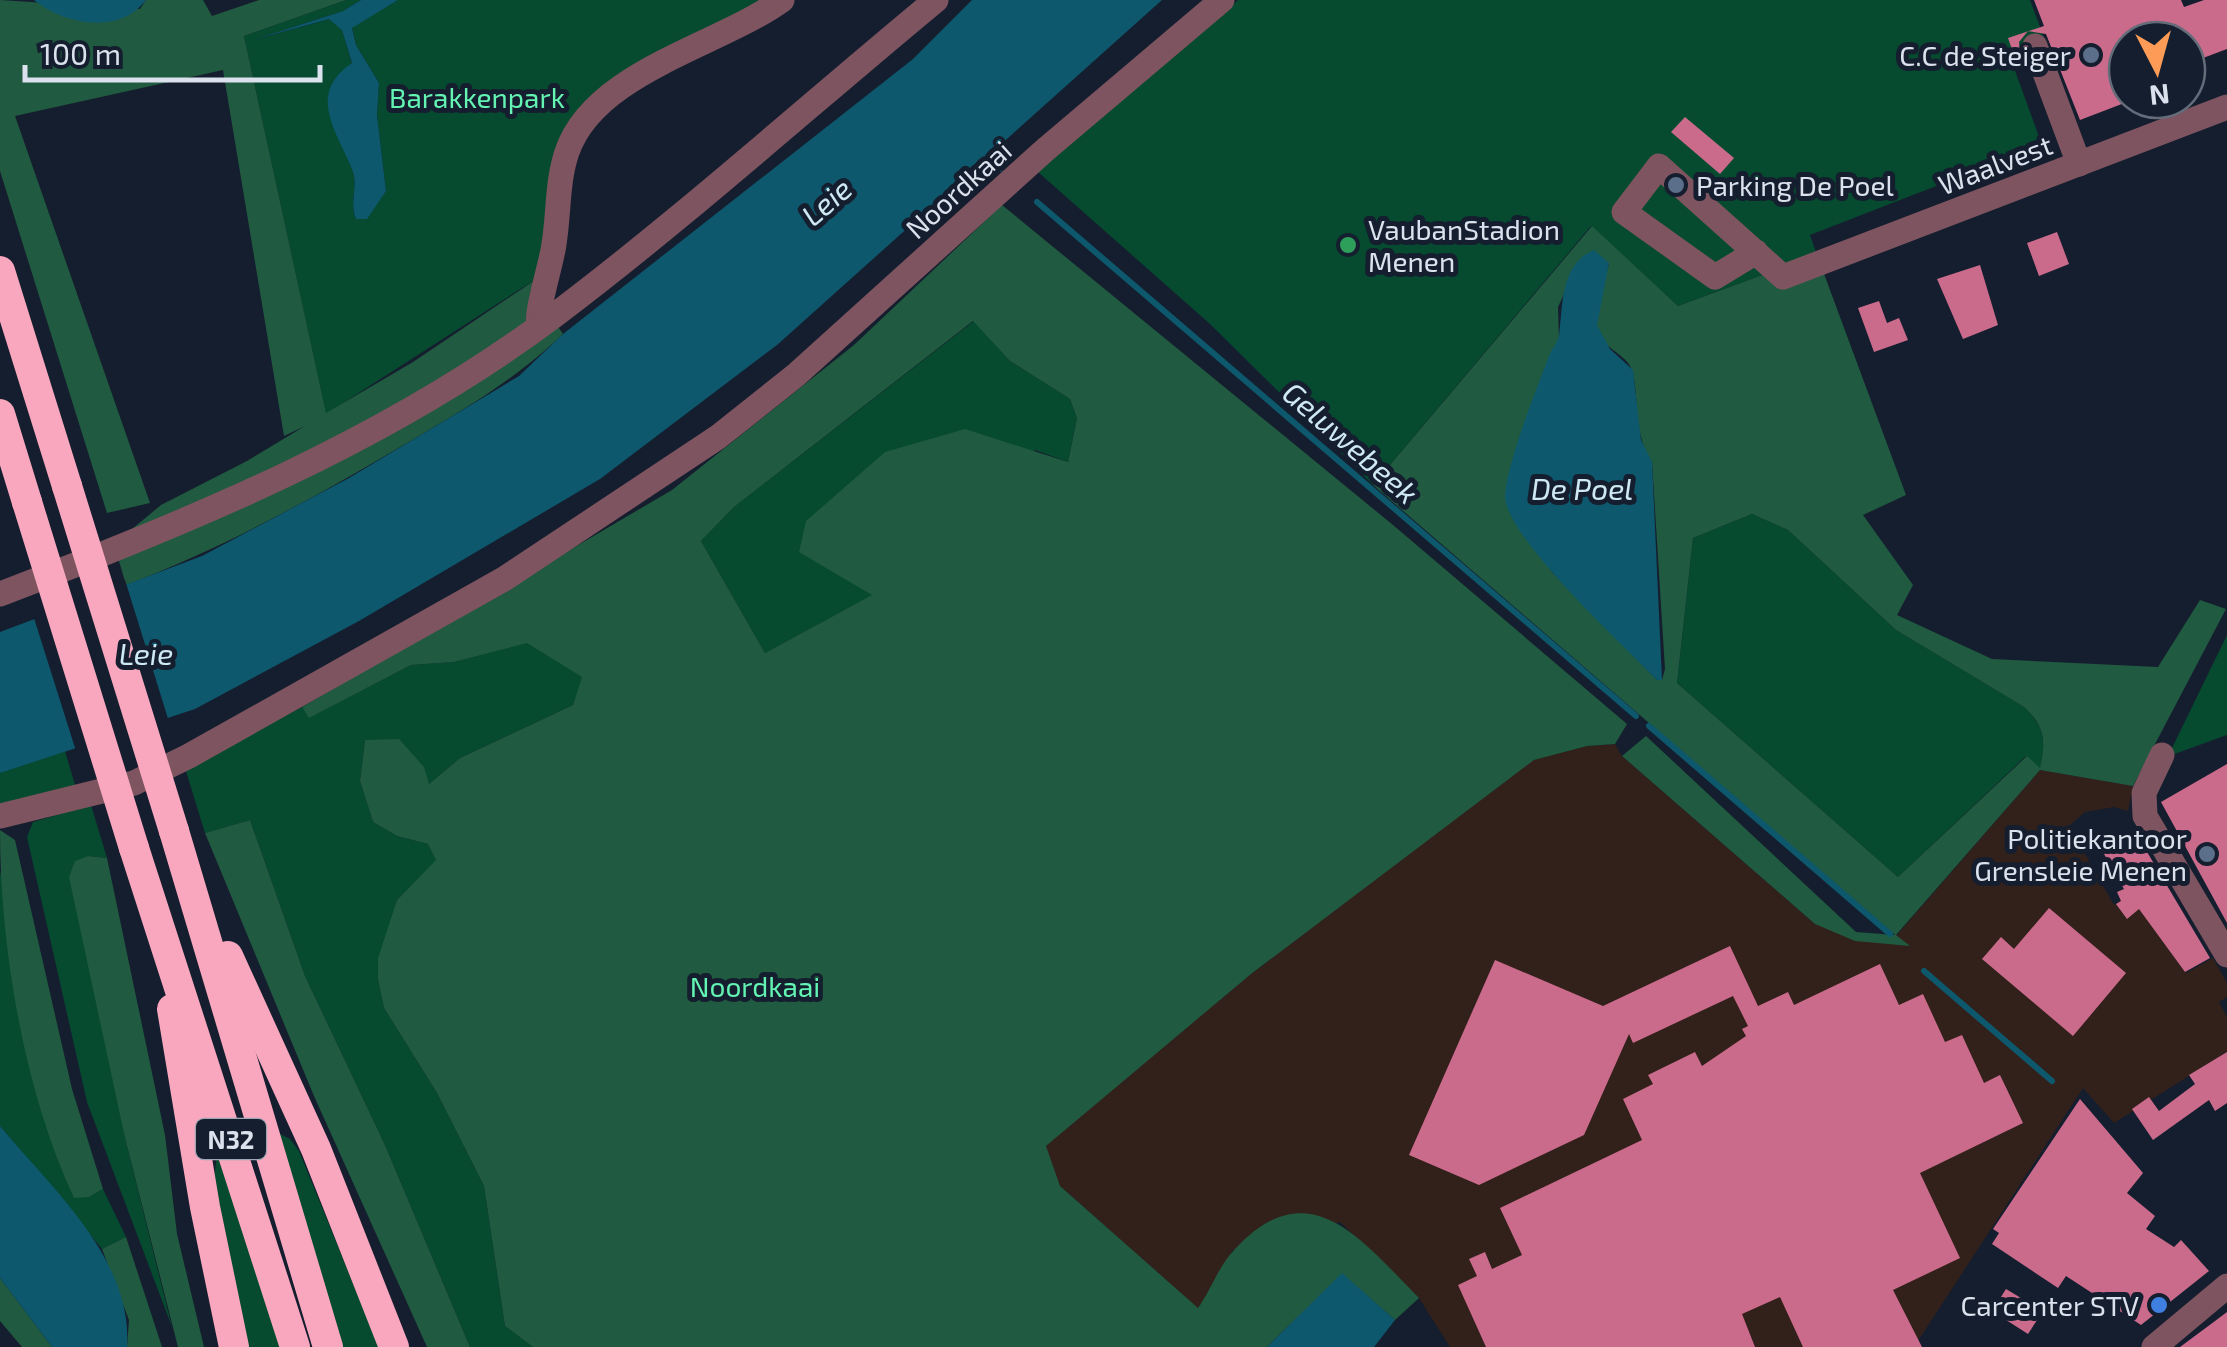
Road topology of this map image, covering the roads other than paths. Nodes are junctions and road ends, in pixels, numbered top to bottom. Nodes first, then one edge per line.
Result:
1 (782, 0) edge
2 (936, 0) edge
3 (1222, 0) edge
4 (2035, 46) dead end
5 (2227, 107) edge
6 (2079, 164) junction
7 (1756, 252) junction
8 (0, 272) edge
9 (540, 326) junction
10 (0, 414) edge
11 (0, 594) edge
12 (2162, 754) dead end
13 (0, 816) edge
14 (178, 842) junction
15 (162, 932) junction
16 (2227, 956) edge
17 (2227, 1286) edge
18 (234, 1347) edge
19 (296, 1347) edge
20 (328, 1347) edge
21 (394, 1347) edge
22 (2154, 1347) edge

1 - 9 street
2 - 9 street
3 - 13 street, Noordkaai
4 - 6 street
5 - 6 street, Waalvest
6 - 7 street, Waalvest
7 - 7 street
8 - 14 highway, N32, bridge
9 - 11 street
10 - 15 highway, N32, bridge
12 - 16 street
14 - 20 highway, N32
14 - 21 highway
15 - 18 highway
15 - 19 highway, N32
17 - 22 street

